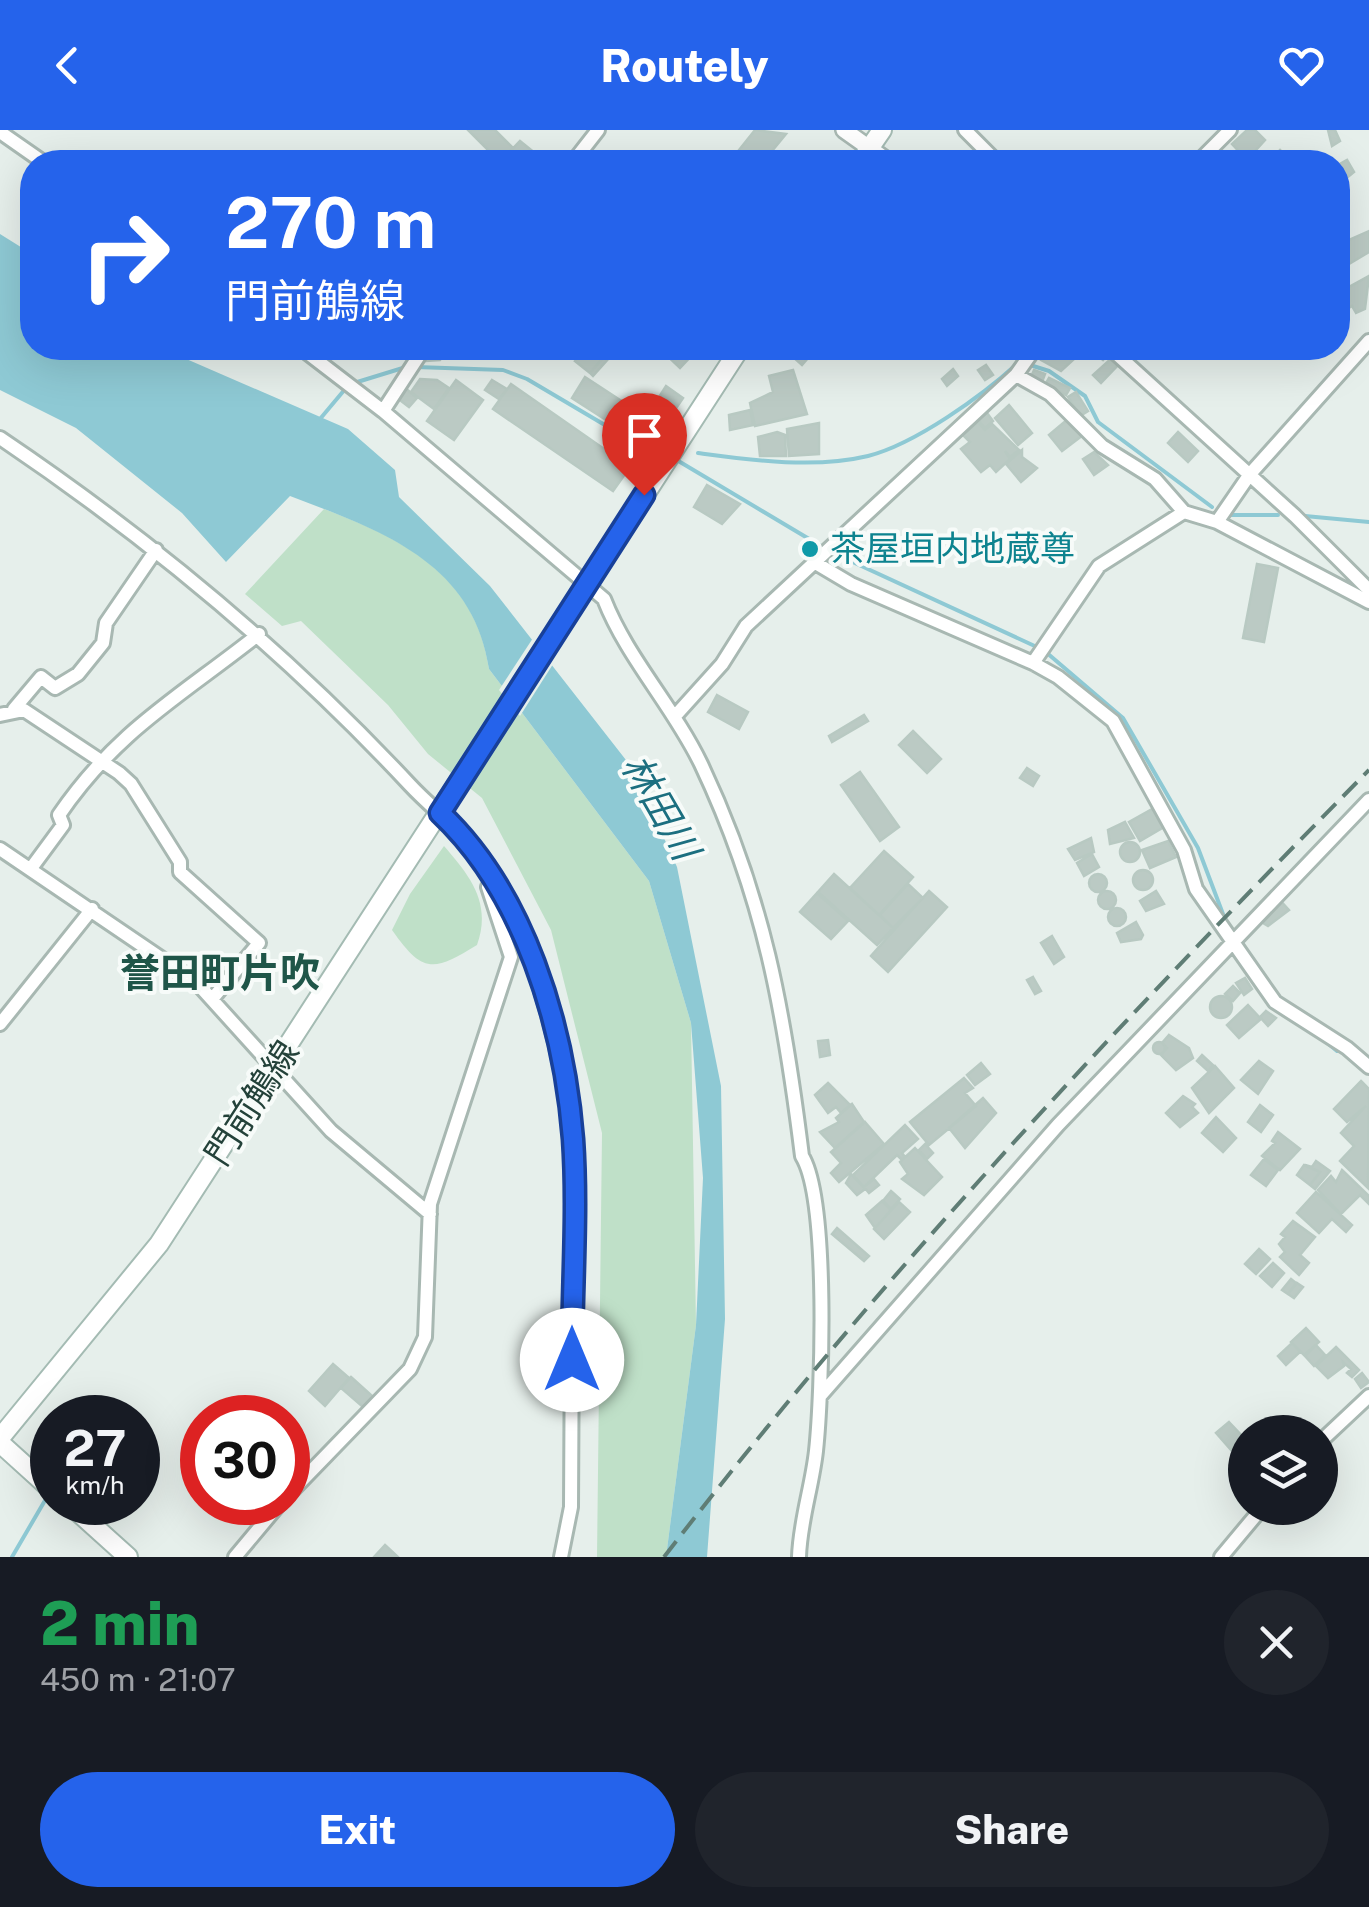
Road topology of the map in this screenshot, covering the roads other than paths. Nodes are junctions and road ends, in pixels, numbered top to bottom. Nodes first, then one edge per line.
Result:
1 (598, 130) edge
2 (844, 130) edge
3 (965, 130) edge
4 (1230, 130) edge
5 (0, 132) edge
6 (26, 150) edge
7 (582, 150) edge
8 (861, 150) edge
9 (985, 150) edge
10 (1210, 150) edge
11 (1369, 342) edge
12 (317, 360) edge
13 (416, 360) edge
14 (732, 360) edge
15 (1027, 360) edge
16 (1123, 360) edge
17 (1016, 375) junction
18 (383, 411) junction
19 (0, 438) edge
20 (1250, 474) junction
21 (1184, 512) junction
22 (1217, 522) junction
23 (156, 550) junction
24 (814, 562) junction
25 (585, 587) junction
26 (1369, 590) edge
27 (1369, 602) edge
28 (259, 634) junction
29 (1033, 663) junction
30 (14, 709) junction
31 (0, 715) edge
32 (676, 715) junction
33 (97, 762) junction
34 (1369, 800) edge
35 (443, 809) junction
36 (0, 849) edge
37 (32, 868) junction
38 (488, 868) junction
39 (92, 909) junction
40 (1234, 938) junction
41 (213, 998) junction
42 (0, 1024) edge
43 (1369, 1068) edge
44 (274, 1070) junction
45 (430, 1214) junction
46 (820, 1395) junction
47 (1369, 1396) edge
48 (1338, 1425) edge
49 (0, 1440) edge
50 (30, 1469) edge
51 (310, 1472) edge
52 (93, 1525) edge
53 (262, 1525) edge
54 (1248, 1525) edge
55 (128, 1557) edge
56 (235, 1557) edge
57 (561, 1557) edge
58 (799, 1557) edge
59 (1222, 1557) edge

1 - 7 street
2 - 8 street
3 - 9 street
4 - 10 street
5 - 6 street
11 - 20 street
12 - 18 street
13 - 18 street
14 - 25 main road, 門前鵤線
15 - 17 street
16 - 20 street
17 - 21 street
17 - 24 street
18 - 25 street
19 - 23 street
20 - 22 street
20 - 26 street
21 - 22 street
21 - 29 street
22 - 27 street
23 - 28 street
23 - 30 street
24 - 29 street
24 - 32 street
25 - 32 street
25 - 35 main road, 門前鵤線
28 - 33 street
28 - 35 street
29 - 40 street
30 - 31 street
30 - 33 street
32 - 46 street
33 - 37 street
33 - 41 street
34 - 40 street
35 - 38 street
35 - 44 main road, 門前鵤線
36 - 37 street
37 - 39 street
38 - 45 street
38 - 57 street
39 - 41 street
39 - 42 street
40 - 43 street
40 - 46 street
41 - 44 street
44 - 45 street
44 - 49 main road, 門前鵤線
45 - 51 street
46 - 58 street
47 - 48 street
49 - 50 main road
52 - 55 main road
53 - 56 street
54 - 59 street

